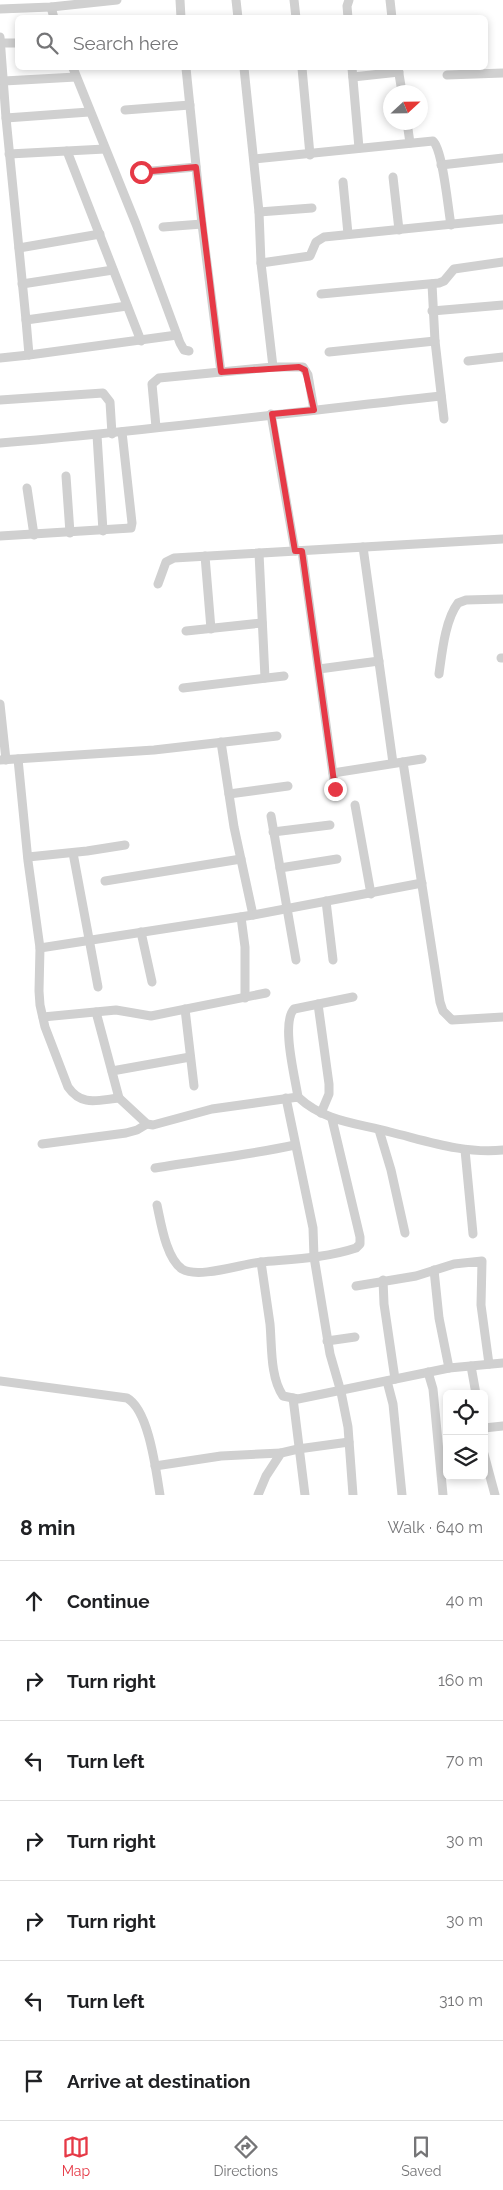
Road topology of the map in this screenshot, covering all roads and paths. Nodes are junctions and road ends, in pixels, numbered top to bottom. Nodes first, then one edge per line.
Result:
1 (117, 0) edge
2 (180, 0) edge
3 (236, 0) edge
4 (294, 0) edge
5 (349, 0) edge
6 (390, 0) edge
7 (85, 2) edge
8 (39, 4) edge
9 (51, 7) junction
10 (0, 9) edge
11 (53, 15) edge
12 (181, 15) edge
13 (238, 15) edge
14 (296, 15) edge
15 (348, 15) edge
16 (392, 15) edge
17 (0, 36) edge
18 (15, 43) edge
19 (0, 44) edge
20 (73, 70) edge
21 (186, 70) edge
22 (244, 70) edge
23 (302, 70) edge
24 (398, 70) edge
25 (353, 72) edge
26 (503, 73) edge
27 (447, 75) dead end
28 (76, 78) junction
29 (4, 81) junction
30 (401, 85) edge
31 (190, 105) junction
32 (125, 110) dead end
33 (89, 112) junction
34 (6, 118) junction
35 (408, 130) edge
36 (410, 143) junction
37 (359, 148) junction
38 (105, 149) junction
39 (67, 151) junction
40 (9, 154) junction
41 (310, 155) junction
42 (503, 158) edge
43 (254, 159) junction
44 (441, 165) junction
45 (196, 167) junction
46 (141, 172) dead end
47 (392, 177) dead end
48 (343, 182) dead end
49 (312, 208) dead end
50 (259, 212) junction
51 (503, 219) edge
52 (202, 224) junction
53 (451, 225) junction
54 (163, 227) dead end
55 (399, 230) junction
56 (100, 234) junction
57 (348, 234) junction
58 (19, 248) junction
59 (503, 262) edge
60 (261, 263) junction
61 (113, 270) junction
62 (22, 284) junction
63 (432, 284) junction
64 (321, 294) dead end
65 (503, 305) edge
66 (127, 306) junction
67 (432, 311) junction
68 (26, 320) junction
69 (177, 335) junction
70 (435, 341) junction
71 (141, 342) junction
72 (189, 351) dead end
73 (329, 352) dead end
74 (29, 355) junction
75 (503, 357) edge
76 (0, 358) edge
77 (468, 361) dead end
78 (273, 367) junction
79 (221, 372) junction
80 (441, 396) junction
81 (0, 400) edge
82 (314, 410) junction
83 (272, 414) junction
84 (444, 419) dead end
85 (156, 427) junction
86 (122, 432) junction
87 (112, 434) junction
88 (96, 435) junction
89 (0, 443) edge
90 (66, 476) dead end
91 (26, 488) dead end
92 (103, 531) junction
93 (70, 533) junction
94 (34, 535) junction
95 (0, 536) edge
96 (503, 539) edge
97 (364, 548) junction
98 (298, 551) junction
99 (259, 553) junction
100 (205, 556) junction
101 (158, 584) dead end
102 (503, 600) edge
103 (262, 623) junction
104 (211, 629) junction
105 (186, 631) dead end
106 (379, 661) junction
107 (319, 669) junction
108 (439, 674) dead end
109 (284, 676) dead end
110 (265, 678) junction
111 (183, 688) dead end
112 (0, 704) edge
113 (277, 736) dead end
114 (222, 742) junction
115 (18, 759) junction
116 (422, 759) dead end
117 (3, 760) edge
118 (404, 762) junction
119 (393, 763) junction
120 (333, 773) junction
121 (288, 786) dead end
122 (335, 789) dead end
123 (229, 794) junction
124 (355, 805) dead end
125 (270, 816) dead end
126 (330, 825) dead end
127 (273, 832) junction
128 (125, 845) dead end
129 (73, 852) junction
130 (28, 856) junction
131 (241, 859) junction
132 (337, 859) dead end
133 (280, 868) junction
134 (105, 882) dead end
135 (422, 883) junction
136 (370, 894) junction
137 (326, 901) junction
138 (287, 908) junction
139 (253, 915) junction
140 (240, 917) junction
141 (141, 932) junction
142 (90, 941) junction
143 (40, 948) junction
144 (296, 960) dead end
145 (332, 960) dead end
146 (152, 982) dead end
147 (98, 987) dead end
148 (266, 993) dead end
149 (353, 997) dead end
150 (245, 998) junction
151 (318, 1004) junction
152 (185, 1009) junction
153 (96, 1012) junction
154 (503, 1017) edge
155 (43, 1018) junction
156 (190, 1056) junction
157 (112, 1071) junction
158 (194, 1086) dead end
159 (298, 1096) junction
160 (119, 1098) junction
161 (286, 1098) junction
162 (321, 1113) junction
163 (332, 1119) junction
164 (148, 1124) junction
165 (379, 1130) junction
166 (42, 1144) dead end
167 (296, 1145) junction
168 (465, 1150) junction
169 (503, 1150) edge
170 (155, 1168) dead end
171 (156, 1205) dead end
172 (404, 1233) dead end
173 (473, 1234) dead end
174 (314, 1257) junction
175 (261, 1262) junction
176 (434, 1270) junction
177 (383, 1280) junction
178 (356, 1286) dead end
179 (355, 1337) dead end
180 (327, 1341) junction
181 (503, 1363) edge
182 (489, 1364) junction
183 (471, 1366) junction
184 (449, 1368) junction
185 (428, 1372) junction
186 (391, 1380) junction
187 (0, 1381) edge
188 (475, 1390) edge
189 (341, 1392) junction
190 (293, 1398) junction
191 (503, 1426) edge
192 (488, 1428) edge
193 (443, 1431) edge
194 (437, 1432) junction
195 (349, 1442) junction
196 (298, 1448) junction
197 (281, 1453) junction
198 (155, 1466) junction
199 (488, 1469) edge
200 (160, 1495) edge
201 (258, 1495) edge
202 (304, 1495) edge
203 (353, 1495) edge
204 (402, 1495) edge
205 (444, 1495) edge
206 (495, 1495) edge

1 - 7 street
2 - 12 street
3 - 13 street
4 - 14 street
5 - 15 street
6 - 16 street
7 - 9 street
8 - 9 street
8 - 10 street
9 - 11 street
17 - 19 street
18 - 19 street
19 - 29 street
20 - 28 street
21 - 31 street
22 - 43 street
23 - 41 street
24 - 25 street
24 - 30 street
25 - 37 street
26 - 27 street
28 - 29 street
28 - 33 street
29 - 34 street
31 - 32 street
31 - 45 street
33 - 34 street
33 - 38 street
34 - 40 street
35 - 36 street
36 - 37 street
36 - 44 street
37 - 41 street
38 - 39 street
38 - 69 street
39 - 40 street
39 - 56 street
40 - 58 street
41 - 43 street
42 - 44 street
43 - 50 street
44 - 53 street
45 - 46 street
45 - 52 street
47 - 55 street
48 - 57 street
49 - 50 street
50 - 60 street
51 - 53 street
52 - 54 street
52 - 79 street
53 - 55 street
55 - 57 street
56 - 58 street
56 - 61 street
57 - 60 street
58 - 62 street
59 - 63 street
60 - 78 street
61 - 62 street
61 - 66 street
62 - 68 street
63 - 64 street
63 - 67 street
65 - 67 street
66 - 68 street
66 - 71 street
67 - 70 street
68 - 74 street
69 - 71 street
69 - 72 street
70 - 73 street
70 - 80 street
71 - 74 street
74 - 76 street
75 - 77 street
78 - 79 street
78 - 82 street
79 - 85 street
80 - 82 street
80 - 84 street
81 - 87 street
82 - 83 street
83 - 85 street
83 - 98 street
85 - 86 street
86 - 87 street
86 - 92 street
87 - 88 street
88 - 89 street
88 - 92 street
90 - 93 street
91 - 94 street
92 - 93 street
93 - 94 street
94 - 95 street
96 - 97 street
97 - 98 street
97 - 106 street
98 - 99 street
98 - 107 street
99 - 100 street
99 - 103 street
100 - 101 street
100 - 104 street
102 - 108 street
103 - 104 street
103 - 110 street
104 - 105 street
106 - 107 street
106 - 119 street
107 - 120 street
109 - 110 street
110 - 111 street
112 - 117 street
113 - 114 street
114 - 115 street
114 - 123 street
115 - 117 street
115 - 130 street
116 - 118 street
118 - 119 street
118 - 135 street
119 - 120 street
120 - 122 street
121 - 123 street
123 - 131 street
124 - 136 street
125 - 127 street
126 - 127 street
127 - 133 street
128 - 129 street
129 - 130 street
129 - 142 street
130 - 143 street
131 - 134 street
131 - 139 street
132 - 133 street
133 - 138 street
135 - 136 street
135 - 154 street
136 - 137 street
137 - 138 street
137 - 145 street
138 - 139 street
138 - 144 street
139 - 140 street
140 - 141 street
140 - 150 street
141 - 142 street
141 - 146 street
142 - 143 street
142 - 147 street
143 - 155 street
148 - 150 street
149 - 151 street
150 - 152 street
151 - 159 street
151 - 162 street
152 - 153 street
152 - 156 street
153 - 155 street
153 - 157 street
155 - 160 street
156 - 157 street
156 - 158 street
157 - 160 street
159 - 161 street
159 - 162 street
160 - 164 street
161 - 164 street
161 - 167 street
162 - 163 street
163 - 165 street
163 - 174 street
164 - 166 street
165 - 168 street
165 - 172 street
167 - 170 street
167 - 174 street
168 - 169 street
168 - 173 street
171 - 175 street
174 - 175 street
174 - 180 street
175 - 190 street
176 - 177 street
176 - 182 street
176 - 184 street
177 - 178 street
177 - 186 street
179 - 180 street
180 - 189 street
181 - 182 street
182 - 183 street
183 - 184 street
183 - 188 street
184 - 185 street
185 - 186 street
185 - 194 street
186 - 189 street
186 - 204 street
187 - 198 street
189 - 190 street
189 - 195 street
190 - 196 street
191 - 192 street
193 - 194 street
194 - 205 street
195 - 196 street
195 - 203 street
196 - 197 street
196 - 202 street
197 - 198 street
197 - 201 street
198 - 200 street
199 - 206 street

